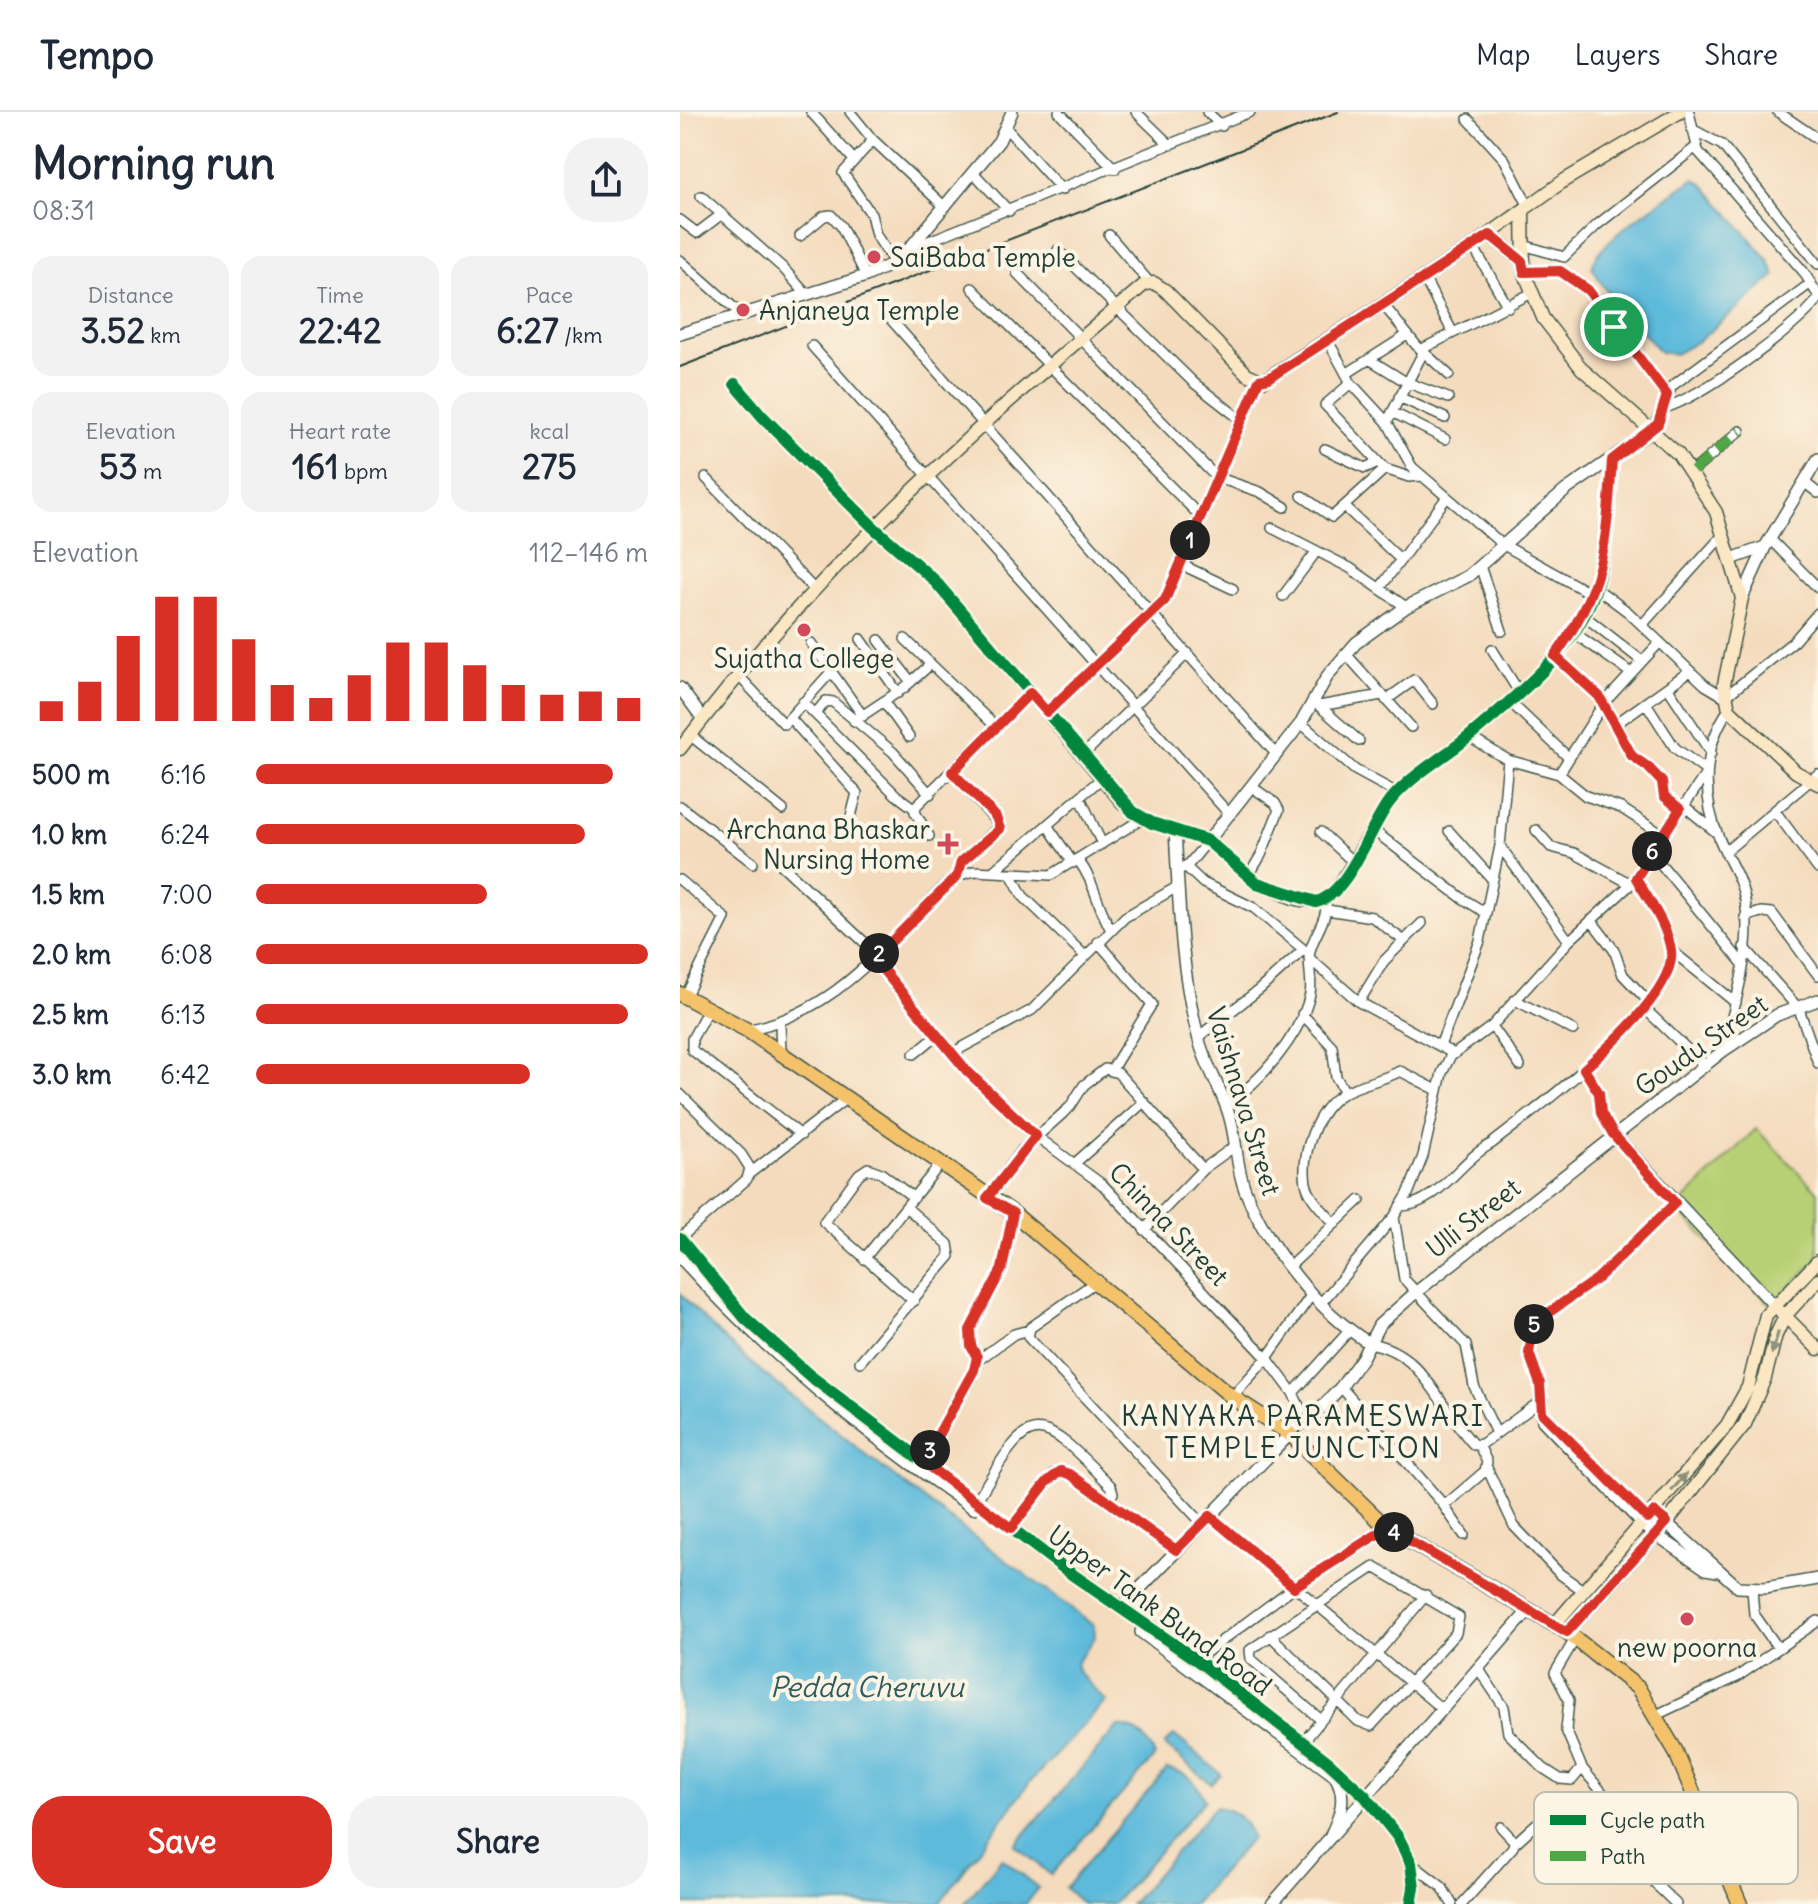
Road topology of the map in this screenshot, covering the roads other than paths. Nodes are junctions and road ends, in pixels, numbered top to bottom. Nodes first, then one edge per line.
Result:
1 (811, 112) edge
2 (850, 112) edge
3 (1012, 112) edge
4 (1059, 112) edge
5 (1136, 112) edge
6 (1207, 112) edge
7 (1250, 112) edge
8 (1680, 112) edge
9 (1689, 112) edge
10 (1778, 112) edge
11 (1468, 119) dead end
12 (1222, 126) junction
13 (1006, 128) junction
14 (1692, 129) junction
15 (1818, 139) edge
16 (873, 140) junction
17 (1170, 145) junction
18 (1696, 147) junction
19 (853, 159) junction
20 (1115, 169) junction
21 (973, 172) junction
22 (1062, 190) junction
23 (701, 196) dead end
24 (945, 207) junction
25 (1526, 209) junction
26 (1009, 211) junction
27 (722, 214) junction
28 (680, 220) edge
29 (1109, 235) dead end
30 (1490, 235) junction
31 (800, 236) dead end
32 (1523, 245) junction
33 (1473, 246) junction
34 (909, 249) junction
35 (1058, 250) dead end
36 (680, 260) edge
37 (894, 262) junction
38 (1523, 266) junction
39 (1818, 266) edge
40 (1017, 273) dead end
41 (866, 276) junction
42 (1423, 276) junction
43 (1809, 280) junction
44 (1149, 282) junction
45 (972, 288) dead end
46 (806, 294) junction
47 (1530, 294) junction
48 (1818, 297) edge
49 (1382, 303) junction
50 (1508, 307) junction
51 (1116, 308) junction
52 (742, 315) junction
53 (887, 315) dead end
54 (1453, 333) junction
55 (680, 334) edge
56 (1407, 335) junction
57 (1082, 338) junction
58 (1327, 339) junction
59 (812, 346) dead end
60 (1422, 352) junction
61 (1369, 359) junction
62 (1049, 367) junction
63 (1449, 375) dead end
64 (1348, 379) junction
65 (1259, 380) junction
66 (1406, 382) junction
67 (735, 384) dead end
68 (1667, 395) junction
69 (1399, 397) junction
70 (1448, 398) dead end
71 (1664, 408) junction
72 (1392, 412) junction
73 (1445, 418) dead end
74 (1240, 419) junction
75 (1387, 422) junction
76 (986, 423) junction
77 (1653, 430) junction
78 (1740, 431) dead end
79 (1445, 439) dead end
80 (1325, 449) dead end
81 (1818, 459) edge
82 (1612, 460) junction
83 (1382, 466) junction
84 (1693, 471) junction
85 (926, 476) junction
86 (1422, 476) junction
87 (1216, 477) junction
88 (706, 478) dead end
89 (1804, 482) junction
90 (1818, 493) edge
91 (1302, 496) dead end
92 (1447, 497) junction
93 (1285, 507) dead end
94 (1345, 507) junction
95 (1199, 515) junction
96 (873, 527) junction
97 (1272, 528) dead end
98 (1724, 534) junction
99 (1767, 543) junction
100 (1502, 544) junction
101 (1316, 552) junction
102 (1731, 559) junction
103 (1401, 560) junction
104 (1180, 564) junction
105 (1480, 566) junction
106 (813, 588) junction
107 (1380, 588) junction
108 (1818, 588) edge
109 (1233, 589) dead end
110 (1594, 592) junction
111 (1283, 596) dead end
112 (1742, 598) junction
113 (1406, 607) junction
114 (1818, 613) edge
115 (1153, 614) junction
116 (1583, 615) junction
117 (1642, 625) junction
118 (1502, 631) dead end
119 (1573, 632) junction
120 (861, 639) dead end
121 (905, 639) dead end
122 (879, 640) dead end
123 (1660, 642) junction
124 (811, 643) dead end
125 (1492, 649) dead end
126 (1188, 653) junction
127 (1346, 654) junction
128 (1555, 656) junction
129 (1642, 661) junction
130 (931, 664) junction
131 (1095, 666) junction
132 (1690, 671) junction
133 (831, 672) junction
134 (1631, 673) junction
135 (738, 675) junction
136 (911, 682) junction
137 (680, 688) edge
138 (1668, 688) junction
139 (1519, 692) junction
140 (898, 693) junction
141 (1030, 693) junction
142 (1384, 697) junction
143 (1509, 701) junction
144 (803, 702) junction
145 (884, 702) junction
146 (1604, 703) junction
147 (1646, 703) junction
148 (1727, 703) junction
149 (1317, 704) junction
150 (1433, 704) dead end
151 (1132, 707) junction
152 (1047, 712) junction
153 (815, 714) junction
154 (790, 718) junction
155 (703, 719) junction
156 (858, 719) junction
157 (1301, 723) junction
158 (1617, 723) junction
159 (996, 727) junction
160 (1411, 727) dead end
161 (690, 735) junction
162 (909, 737) dead end
163 (1469, 737) junction
164 (1359, 741) dead end
165 (680, 749) edge
166 (1711, 753) junction
167 (1083, 755) junction
168 (1277, 755) junction
169 (1569, 758) junction
170 (1508, 760) junction
171 (952, 772) junction
172 (1705, 773) junction
173 (1559, 774) junction
174 (1102, 778) junction
175 (1816, 780) edge
176 (1252, 787) junction
177 (1397, 793) junction
178 (930, 794) junction
179 (1080, 797) junction
180 (680, 806) edge
181 (1681, 807) junction
182 (915, 809) junction
183 (783, 810) dead end
184 (1775, 811) junction
185 (1230, 815) junction
186 (1142, 819) junction
187 (849, 824) dead end
188 (1047, 825) junction
189 (1175, 829) junction
190 (1373, 830) junction
191 (1536, 830) dead end
192 (1449, 831) dead end
193 (1321, 832) dead end
194 (1717, 833) junction
195 (1663, 835) junction
196 (929, 836) dead end
197 (1208, 841) junction
198 (1102, 844) junction
199 (1500, 846) junction
200 (1651, 852) junction
201 (1725, 852) junction
202 (771, 855) dead end
203 (1076, 861) junction
204 (753, 863) dead end
205 (1354, 863) junction
206 (1182, 869) junction
207 (1818, 869) edge
208 (992, 872) junction
209 (1011, 874) junction
210 (957, 876) junction
211 (1248, 877) junction
212 (680, 880) edge
213 (1493, 880) junction
214 (1634, 881) junction
215 (1177, 887) junction
216 (1326, 904) junction
217 (1486, 913) junction
218 (1745, 917) junction
219 (1591, 920) junction
220 (1422, 923) dead end
221 (1111, 930) junction
222 (1403, 940) junction
223 (1569, 941) junction
224 (1098, 942) junction
225 (1744, 947) junction
226 (1671, 950) junction
227 (1307, 954) junction
228 (1084, 955) junction
229 (876, 957) junction
230 (1742, 963) junction
231 (1818, 975) edge
232 (683, 996) edge
233 (1515, 1000) junction
234 (1818, 1000) edge
235 (1359, 1002) junction
236 (1736, 1003) junction
237 (1646, 1004) junction
238 (708, 1009) junction
239 (1799, 1009) junction
240 (1302, 1014) junction
241 (780, 1024) junction
242 (1492, 1026) junction
243 (747, 1030) junction
244 (1573, 1030) dead end
245 (937, 1035) junction
246 (1198, 1037) junction
247 (1440, 1046) junction
248 (1723, 1051) junction
249 (952, 1053) junction
250 (781, 1054) junction
251 (914, 1054) dead end
252 (1454, 1054) junction
253 (1818, 1063) edge
254 (1520, 1066) dead end
255 (1705, 1066) junction
256 (1112, 1069) junction
257 (1584, 1069) junction
258 (1437, 1090) junction
259 (1345, 1092) junction
260 (680, 1094) edge
261 (848, 1097) junction
262 (1144, 1102) junction
263 (1226, 1104) junction
264 (1613, 1134) junction
265 (801, 1135) junction
266 (1036, 1136) junction
267 (1235, 1146) junction
268 (941, 1163) junction
269 (1074, 1164) junction
270 (1203, 1169) junction
271 (749, 1174) junction
272 (914, 1198) junction
273 (987, 1198) junction
274 (1360, 1200) dead end
275 (1675, 1203) junction
276 (1400, 1206) junction
277 (907, 1208) junction
278 (1013, 1213) junction
279 (1394, 1217) junction
280 (1335, 1224) junction
281 (1144, 1230) junction
282 (680, 1239) edge
283 (680, 1257) edge
284 (864, 1259) junction
285 (1818, 1261) edge
286 (1290, 1266) junction
287 (1098, 1280) junction
288 (1818, 1280) edge
289 (1415, 1293) junction
290 (1316, 1298) junction
291 (914, 1301) junction
292 (1773, 1304) junction
293 (1785, 1316) junction
294 (1029, 1330) junction
295 (1349, 1331) junction
296 (1369, 1343) junction
297 (1818, 1349) edge
298 (1267, 1358) junction
299 (977, 1361) junction
300 (860, 1362) dead end
301 (1341, 1387) junction
302 (1293, 1393) junction
303 (1232, 1397) junction
304 (1542, 1400) junction
305 (1294, 1430) junction
306 (1496, 1433) junction
307 (1479, 1445) junction
308 (923, 1462) junction
309 (1487, 1468) junction
310 (976, 1502) junction
311 (1107, 1502) junction
312 (1442, 1503) junction
313 (1648, 1518) junction
314 (1206, 1520) junction
315 (1667, 1522) junction
316 (1011, 1528) junction
317 (1387, 1528) junction
318 (1464, 1535) dead end
319 (1655, 1535) junction
320 (1176, 1550) junction
321 (1717, 1571) junction
322 (1818, 1579) edge
323 (1294, 1587) junction
324 (1752, 1589) junction
325 (1584, 1591) junction
326 (1426, 1595) junction
327 (1315, 1605) junction
328 (1120, 1609) junction
329 (1529, 1610) junction
330 (1818, 1621) edge
331 (1566, 1632) junction
332 (1270, 1635) junction
333 (1778, 1648) junction
334 (1375, 1653) junction
335 (1196, 1660) junction
336 (1478, 1668) junction
337 (1412, 1684) junction
338 (1337, 1701) junction
339 (1442, 1709) junction
340 (1654, 1716) junction
341 (1321, 1720) junction
342 (1303, 1742) junction
343 (1582, 1768) junction
344 (1602, 1792) edge
345 (1693, 1792) edge
346 (1365, 1796) junction
347 (1534, 1826) edge
348 (1501, 1827) dead end
349 (1330, 1837) junction
350 (1514, 1844) junction
351 (1411, 1863) junction
352 (1655, 1884) edge
353 (1732, 1884) edge
354 (1272, 1904) edge
355 (1411, 1904) edge
356 (1452, 1904) edge
357 (1462, 1904) edge
358 (1676, 1904) edge
359 (1740, 1904) edge

1 - 19 street
2 - 16 street
3 - 13 street
4 - 20 street
5 - 17 street
6 - 12 street
7 - 12 street
8 - 25 main road
9 - 14 street
10 - 15 street
11 - 25 street
12 - 17 street
13 - 21 street
13 - 22 street
14 - 18 street
14 - 39 street
16 - 19 street
16 - 24 street
17 - 20 street
18 - 32 street
18 - 43 street
19 - 37 street
20 - 22 street
21 - 24 street
21 - 26 street
22 - 26 street
23 - 27 street
24 - 34 street
25 - 30 main road
25 - 32 main road
26 - 34 street
27 - 28 street
27 - 46 street
29 - 44 street
30 - 33 main road
30 - 38 main road
31 - 41 street
32 - 38 main road
33 - 42 main road
33 - 50 street
34 - 37 street
35 - 51 street
36 - 52 street
37 - 41 street
38 - 47 main road
38 - 68 street
39 - 43 street
40 - 57 street
41 - 46 street
42 - 49 main road
42 - 54 street
43 - 48 street
43 - 68 street
44 - 51 main road
44 - 65 main road
45 - 62 street
46 - 52 street
47 - 50 street
47 - 77 main road
48 - 71 street
49 - 56 street
49 - 58 main road
50 - 54 street
51 - 57 main road
51 - 74 street
52 - 55 street
53 - 76 street
54 - 60 street
56 - 60 street
56 - 61 street
57 - 62 main road
57 - 87 street
58 - 64 street
58 - 65 main road
59 - 85 street
60 - 63 street
60 - 66 street
61 - 64 street
61 - 66 street
62 - 76 main road
62 - 95 street
64 - 75 street
64 - 83 street
65 - 74 street
66 - 69 street
66 - 70 street
67 - 96 street
68 - 71 street
69 - 72 street
69 - 73 street
71 - 77 street
72 - 75 street
72 - 79 street
74 - 87 street
75 - 86 street
76 - 85 main road
76 - 115 street
77 - 82 street
77 - 84 main road
78 - 84 street
80 - 83 street
81 - 89 street
82 - 100 street
82 - 110 street
83 - 86 street
83 - 94 street
84 - 98 main road
85 - 96 main road
85 - 131 street
86 - 92 street
87 - 93 street
87 - 95 street
88 - 106 street
89 - 90 street
89 - 99 street
91 - 94 street
92 - 100 street
92 - 103 street
94 - 103 street
95 - 104 street
96 - 106 main road
96 - 141 street
97 - 101 street
98 - 102 main road
98 - 117 street
99 - 102 street
99 - 108 street
99 - 112 street
100 - 105 street
100 - 110 street
101 - 107 street
101 - 111 street
102 - 112 main road
103 - 107 street
104 - 109 street
104 - 115 street
105 - 113 street
105 - 118 street
106 - 135 main road
107 - 113 street
110 - 116 street
110 - 117 street
112 - 148 main road
113 - 127 street
114 - 148 street
115 - 126 street
115 - 131 street
116 - 119 street
116 - 129 street
117 - 123 street
119 - 128 street
119 - 134 street
120 - 140 street
121 - 130 street
122 - 136 street
123 - 129 street
123 - 132 street
124 - 133 street
125 - 139 street
126 - 151 street
126 - 168 street
127 - 142 street
127 - 149 street
128 - 139 street
128 - 146 street
129 - 134 street
130 - 136 street
130 - 159 street
131 - 151 street
131 - 152 street
132 - 138 street
132 - 148 street
133 - 144 street
133 - 156 street
134 - 146 street
135 - 154 street
135 - 155 main road
136 - 140 street
137 - 155 street
138 - 147 street
138 - 166 street
139 - 143 street
140 - 145 street
141 - 152 street
141 - 159 street
142 - 149 street
142 - 150 street
142 - 160 street
143 - 163 street
143 - 169 street
144 - 153 street
144 - 154 street
145 - 156 street
145 - 162 street
146 - 158 street
146 - 169 street
147 - 158 street
147 - 172 street
148 - 166 street
148 - 175 main road
149 - 157 street
149 - 164 street
151 - 167 street
151 - 185 street
152 - 167 street
153 - 156 street
153 - 182 street
154 - 187 street
155 - 161 main road
156 - 178 street
157 - 168 street
157 - 177 street
158 - 181 street
159 - 171 street
161 - 165 main road
161 - 183 street
163 - 170 street
163 - 177 street
166 - 172 street
167 - 174 street
168 - 176 street
169 - 173 street
170 - 173 street
170 - 199 street
171 - 178 street
171 - 210 street
172 - 181 street
172 - 194 street
173 - 195 street
174 - 179 street
174 - 186 street
175 - 184 street
176 - 185 street
176 - 211 street
177 - 190 street
178 - 182 street
179 - 188 street
179 - 198 street
180 - 204 street
181 - 194 street
181 - 195 street
182 - 196 street
184 - 201 street
184 - 207 street
185 - 197 street
186 - 189 street
186 - 198 street
188 - 203 street
188 - 208 street
189 - 197 street
189 - 206 street, Vaishnava Street
190 - 205 street
190 - 217 street
191 - 214 street
192 - 213 street
193 - 205 street
194 - 201 street
195 - 200 street
197 - 206 street
197 - 211 street
198 - 203 street
199 - 213 street
199 - 223 street
200 - 214 street
200 - 230 street
201 - 218 street
202 - 229 street, Chinna Street
203 - 209 street
203 - 221 street
205 - 216 street
206 - 215 street, Vaishnava Street
206 - 227 street
208 - 209 street
208 - 210 street
209 - 228 street
210 - 229 street
211 - 216 street
212 - 232 street
213 - 217 street
214 - 219 street
214 - 226 street
215 - 221 street
215 - 246 street, Vaishnava Street
216 - 222 street
216 - 227 street
217 - 247 street
218 - 225 street
218 - 231 street
219 - 223 street
219 - 237 street
220 - 222 street
221 - 224 street
222 - 235 street
223 - 233 street
224 - 228 street
224 - 256 street
225 - 230 street
225 - 239 street
226 - 236 street
226 - 237 street
227 - 235 street
227 - 240 street
227 - 246 street
228 - 249 street
229 - 241 street
229 - 245 street, Chinna Street
230 - 236 street
232 - 238 main road
233 - 242 street
233 - 244 street
234 - 239 street, Goudu Street
235 - 247 street
236 - 248 street
237 - 255 street
237 - 257 street
238 - 243 main road
238 - 265 street
239 - 248 street, Goudu Street
239 - 253 street
240 - 259 street
240 - 263 street
241 - 243 street
241 - 250 street
242 - 252 street
242 - 254 street
243 - 250 main road
245 - 249 street, Chinna Street
245 - 251 street
246 - 263 street, Vaishnava Street
247 - 252 street
248 - 255 street, Goudu Street
249 - 266 street, Chinna Street
250 - 261 main road
252 - 258 street
255 - 264 street, Goudu Street
256 - 262 street
256 - 266 street
257 - 264 street
257 - 276 street
258 - 259 street
258 - 276 street
259 - 280 street
260 - 271 street
261 - 265 street
261 - 268 main road
262 - 269 street
262 - 270 street
263 - 267 street, Vaishnava Street
264 - 275 street
264 - 289 street, Ulli Street
265 - 271 street
266 - 269 street, Chinna Street
266 - 273 street
267 - 270 street
267 - 286 street, Vaishnava Street
268 - 272 street
268 - 273 main road
269 - 281 street, Chinna Street
270 - 281 street
271 - 282 street
272 - 277 street
272 - 284 street
273 - 278 main road
274 - 280 street
275 - 292 street
275 - 304 street
276 - 279 street
277 - 284 street
277 - 291 street
278 - 287 main road
278 - 299 street
279 - 289 street
279 - 290 street
280 - 286 street
281 - 298 street, Chinna Street
282 - 308 street, Upper Tank Bund Road
283 - 349 street, Upper Tank Bund Road
284 - 291 street
285 - 292 main road
286 - 290 street, Vaishnava Street
287 - 294 street
287 - 303 main road
288 - 293 main road
289 - 296 street, Ulli Street
289 - 306 street
290 - 295 street, Vaishnava Street
290 - 298 street
291 - 300 street
292 - 293 main road
313 -> 292 main road
293 - 297 main road
293 -> 315 main road
294 - 299 street
294 - 314 street
295 - 296 street, Vaishnava Street
295 - 302 street
296 - 301 street, Ulli Street
296 - 307 street
298 - 302 street, Chinna Street
298 - 303 street
299 - 308 street
301 - 305 street, Ulli Street
301 - 312 street
302 - 305 street, Chinna Street
303 - 305 main road
304 - 306 street
304 - 313 street
305 - 314 street, Ulli Street
305 - 317 main road
306 - 307 street
307 - 309 street
308 - 310 street, Upper Tank Bund Road
309 - 312 street
309 - 325 street
310 - 311 street
310 - 316 street, Upper Tank Bund Road
311 - 316 street
311 - 320 street
312 - 318 street
313 - 315 street
313 - 319 street
313 - 325 main road
314 - 320 street, Ulli Street
314 - 323 street
315 - 319 main road
315 - 321 street
316 - 328 street, Upper Tank Bund Road
317 - 323 street
317 - 329 main road
319 - 321 street
319 - 331 main road
320 - 328 street, Ulli Street
321 - 324 street
322 - 324 street
323 - 327 street
323 - 335 street
324 - 333 street
325 - 331 main road
326 - 327 street
326 - 334 street
326 - 337 street
327 - 332 street
327 - 334 street
328 - 335 street, Upper Tank Bund Road
329 - 331 main road
329 - 336 street
330 - 333 street
331 - 340 main road
331 - 343 street
332 - 338 street
332 - 341 street
333 - 340 street
334 - 337 street
334 - 338 street
335 - 342 street, Upper Tank Bund Road
336 - 339 street
336 - 343 street
337 - 338 street
337 - 339 street
338 - 341 street
339 - 346 street
340 - 345 main road
341 - 342 street
342 - 346 street, Upper Tank Bund Road
343 - 344 street
346 - 349 street
346 - 351 street, Upper Tank Bund Road
347 - 350 street
348 - 350 street
349 - 354 street
350 - 357 street
351 - 355 street
351 - 356 street
352 - 358 street
353 - 359 main road

